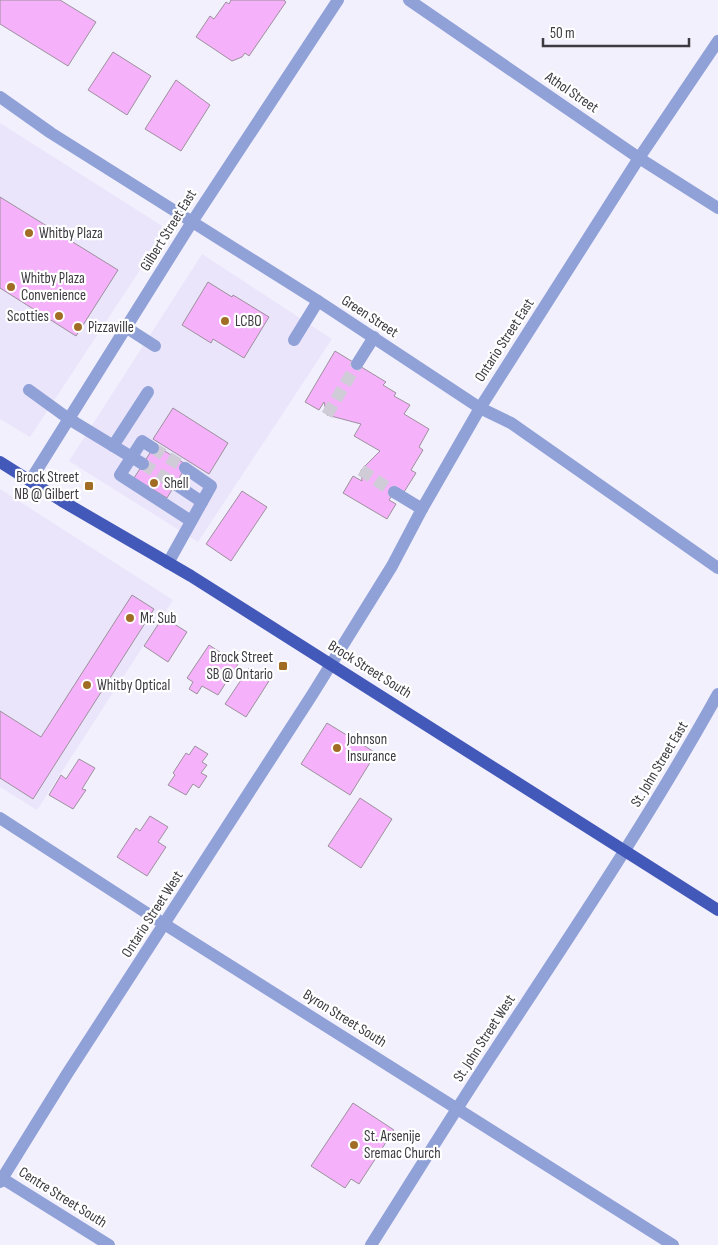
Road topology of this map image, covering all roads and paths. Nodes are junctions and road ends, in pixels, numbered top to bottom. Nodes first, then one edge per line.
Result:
1 (338, 0) edge
2 (409, 0) edge
3 (718, 41) edge
4 (0, 97) edge
5 (639, 158) junction
6 (718, 208) edge
7 (192, 222) junction
8 (318, 301) junction
9 (127, 328) junction
10 (374, 337) junction
11 (294, 340) dead end
12 (155, 346) dead end
13 (357, 364) tunnel mouth
14 (28, 390) dead end
15 (148, 392) dead end
16 (480, 408) junction
17 (69, 419) junction
18 (113, 446) junction
19 (153, 448) tunnel mouth
20 (131, 456) junction
21 (0, 462) edge
22 (143, 464) tunnel mouth
23 (185, 468) tunnel mouth
24 (30, 481) junction
25 (175, 484) tunnel mouth
26 (394, 492) tunnel mouth
27 (202, 502) junction
28 (422, 509) junction
29 (191, 521) junction
30 (168, 562) junction
31 (718, 568) edge
32 (331, 664) junction
33 (718, 694) edge
34 (0, 818) edge
35 (625, 851) junction
36 (718, 910) edge
37 (165, 924) junction
38 (458, 1109) junction
39 (1, 1179) edge
40 (109, 1245) edge
41 (371, 1245) edge
42 (673, 1245) edge

1 - 7 street, Gilbert Street East
2 - 5 street, Athol Street
3 - 5 street, Ontario Street East
4 - 7 street, Green Street
5 - 6 street, Athol Street
5 - 16 street, Ontario Street East
7 - 8 street, Green Street
7 - 9 street, Gilbert Street East
8 - 10 street, Green Street
8 - 11 street
9 - 12 street
9 - 17 street, Gilbert Street East
10 - 13 street
10 - 16 street, Green Street
14 - 17 street
15 - 18 street
16 - 28 street, Ontario Street East
16 - 31 street, Green Street
17 - 18 street
17 - 24 street, Gilbert Street East
18 - 20 street
19 - 20 street
20 - 22 street
20 - 29 street
21 - 24 main road, Brock Street South
23 - 27 street
24 - 30 main road, Brock Street South
25 - 27 street
26 - 28 street
27 - 29 street
28 - 32 street, Ontario Street East
29 - 30 street
30 - 32 main road, Brock Street South
32 - 35 main road, Brock Street South
32 - 37 street, Ontario Street West
33 - 35 street, St. John Street East
34 - 37 street, Byron Street South
35 - 36 main road, Brock Street South
35 - 38 street, St. John Street West
37 - 38 street, Byron Street South
37 - 39 street, Ontario Street West
38 - 41 street, St. John Street West
38 - 42 street, Byron Street South
39 - 40 street, Centre Street South

